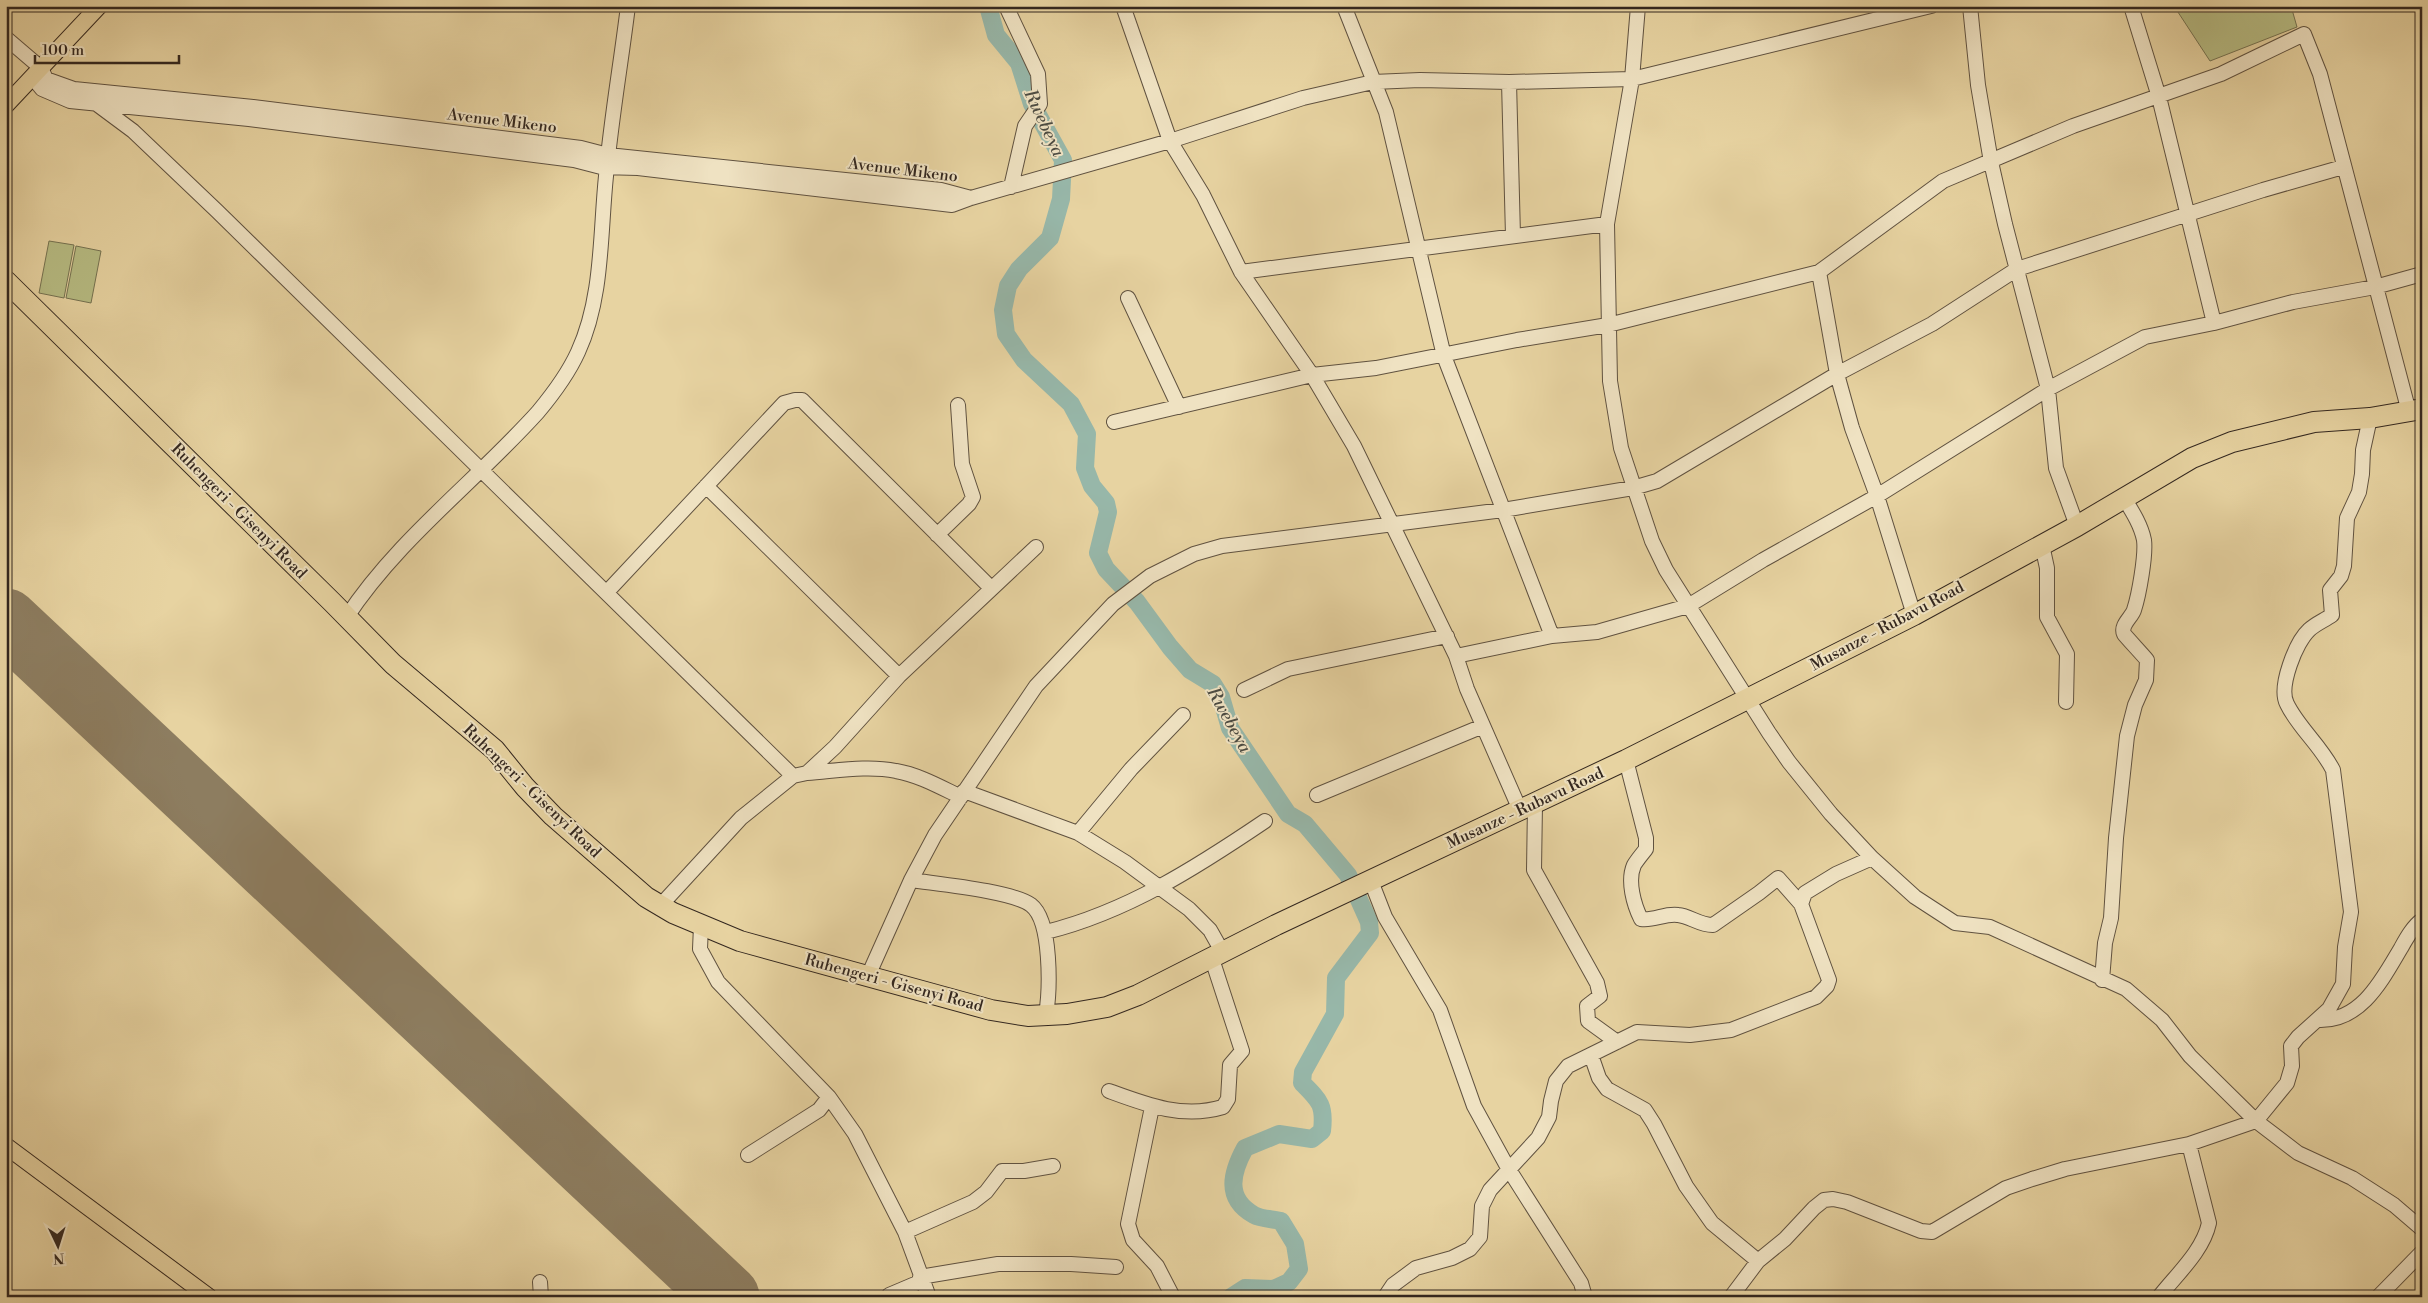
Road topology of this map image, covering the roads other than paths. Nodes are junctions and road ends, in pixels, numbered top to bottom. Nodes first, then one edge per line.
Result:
1 (99, 6) edge
2 (628, 6) edge
3 (1006, 6) edge
4 (1123, 6) edge
5 (1344, 6) edge
6 (1638, 6) edge
7 (1931, 6) edge
8 (1970, 6) edge
9 (2131, 6) edge
10 (6, 38) edge
11 (37, 73) junction
12 (1632, 79) junction
13 (1373, 82) junction
14 (1509, 82) junction
15 (135, 94) junction
16 (92, 97) junction
17 (2159, 97) junction
18 (6, 105) edge
19 (120, 111) junction
20 (1170, 141) junction
21 (608, 161) junction
22 (1992, 162) junction
23 (2343, 167) junction
24 (1011, 187) junction
25 (2187, 216) junction
26 (1607, 224) junction
27 (1513, 236) junction
28 (1418, 248) junction
29 (2017, 269) junction
30 (1241, 272) junction
31 (1819, 272) junction
32 (2422, 274) edge
33 (6, 281) edge
34 (2375, 287) junction
35 (1128, 298) dead end
36 (2214, 323) junction
37 (1608, 325) junction
38 (1444, 356) junction
39 (1837, 374) junction
40 (1312, 375) junction
41 (2048, 389) junction
42 (958, 405) dead end
43 (1179, 407) junction
44 (2415, 410) edge
45 (2370, 418) junction
46 (1114, 422) dead end
47 (480, 469) junction
48 (706, 486) junction
49 (1633, 488) junction
50 (1877, 496) junction
51 (2124, 498) junction
52 (1503, 510) junction
53 (1393, 524) junction
54 (2077, 526) junction
55 (937, 535) junction
56 (2042, 544) junction
57 (1036, 547) dead end
58 (991, 588) junction
59 (607, 592) junction
60 (1688, 606) junction
61 (1914, 615) junction
62 (346, 618) junction
63 (1446, 636) junction
64 (1552, 636) junction
65 (1456, 656) junction
66 (899, 676) junction
67 (1244, 690) dead end
68 (1748, 699) junction
69 (2066, 702) dead end
70 (1183, 715) dead end
71 (1483, 726) junction
72 (1626, 760) junction
73 (800, 775) junction
74 (963, 794) junction
75 (1318, 795) dead end
76 (1527, 807) junction
77 (1266, 821) dead end
78 (1078, 833) junction
79 (1872, 858) junction
80 (911, 880) junction
81 (1367, 883) junction
82 (1158, 888) junction
83 (1328, 902) joint
84 (1801, 904) junction
85 (660, 906) junction
86 (2422, 920) edge
87 (701, 926) junction
88 (1046, 932) junction
89 (1218, 956) junction
90 (868, 976) junction
91 (2102, 980) junction
92 (1046, 1015) junction
93 (2318, 1020) junction
94 (1617, 1042) junction
95 (1591, 1056) junction
96 (1109, 1091) dead end
97 (829, 1097) junction
98 (1152, 1107) junction
99 (2256, 1120) junction
100 (2188, 1144) junction
101 (6, 1146) edge
102 (748, 1155) dead end
103 (1054, 1166) dead end
104 (1508, 1168) junction
105 (2422, 1229) edge
106 (905, 1232) junction
107 (2422, 1252) edge
108 (1758, 1260) junction
109 (1116, 1267) dead end
110 (921, 1279) junction
111 (540, 1282) dead end
112 (889, 1295) dead end
113 (208, 1297) edge
114 (541, 1297) edge
115 (929, 1297) edge
116 (1173, 1297) edge
117 (1385, 1297) edge
118 (1585, 1297) edge
119 (1731, 1297) edge
120 (2159, 1297) edge
121 (2378, 1297) edge

1 - 11 main road
2 - 21 street
3 - 24 street
4 - 20 street
5 - 13 street
6 - 12 street
7 - 12 street, Avenue Mikeno
8 - 22 street
9 - 17 street
10 - 11 street
11 - 16 street, Avenue Mikeno
11 - 18 main road
12 - 14 street, Avenue Mikeno
12 - 26 street
13 - 14 street, Avenue Mikeno
13 - 20 street, Avenue Mikeno
13 - 28 street
14 - 27 street
15 - 16 street, Avenue Mikeno
15 - 19 street
15 - 21 street, Avenue Mikeno
16 - 19 street, Avenue Mikeno
17 - 22 street
17 - 23 street
17 - 25 street
19 - 21 street, Avenue Mikeno
19 - 47 street
20 - 24 street, Avenue Mikeno
20 - 30 street
21 - 24 street, Avenue Mikeno
21 - 47 street
22 - 29 street
22 - 31 street
23 - 25 street
23 - 34 street
25 - 29 street
25 - 36 street
26 - 27 street
26 - 37 street
27 - 28 street
28 - 30 street
28 - 38 street
29 - 39 street
29 - 41 street
30 - 40 street
31 - 37 street
31 - 39 street
32 - 34 street
33 - 62 highway, Ruhengeri - Gisenyi Road
34 - 36 street
34 - 44 street
35 - 43 street
36 - 41 street
37 - 38 street
37 - 49 street
38 - 40 street
38 - 52 street
39 - 49 street
39 - 50 street
40 - 43 street
40 - 53 street
41 - 50 street
41 - 54 street
42 - 55 street
43 - 46 street
44 - 45 highway, Musanze - Rubavu Road
45 - 51 highway, Musanze - Rubavu Road
45 - 93 street
47 - 59 street
47 - 62 street
48 - 55 street
48 - 59 street
48 - 66 street
49 - 52 street
49 - 60 street
50 - 60 street
50 - 61 street
51 - 54 highway, Musanze - Rubavu Road
51 - 91 street
52 - 53 street
52 - 64 street
53 - 63 street
53 - 74 street
54 - 56 highway, Musanze - Rubavu Road
55 - 58 street
56 - 61 highway, Musanze - Rubavu Road
56 - 69 street
57 - 58 street
58 - 66 street
59 - 73 street
60 - 64 street
60 - 68 street
61 - 68 highway, Musanze - Rubavu Road
62 - 85 highway, Ruhengeri - Gisenyi Road
63 - 65 street
63 - 67 street
64 - 65 street
65 - 71 street
66 - 73 street
68 - 72 highway, Musanze - Rubavu Road
68 - 79 street
70 - 78 street
71 - 75 street
71 - 76 street
72 - 76 highway, Musanze - Rubavu Road
72 - 84 street
73 - 74 street
73 - 85 street
74 - 78 street
74 - 80 street
76 - 81 highway, Musanze - Rubavu Road
76 - 94 street
77 - 82 street
78 - 82 street
79 - 84 street
79 - 91 street
80 - 88 street
80 - 90 street
81 - 83 highway, Musanze - Rubavu Road
81 - 104 street
82 - 88 street
82 - 89 street
83 - 89 highway, Ruhengeri - Gisenyi Road
84 - 94 street
85 - 87 highway, Ruhengeri - Gisenyi Road
86 - 93 street
87 - 90 highway, Ruhengeri - Gisenyi Road
87 - 97 street
88 - 92 street
89 - 92 highway, Ruhengeri - Gisenyi Road
89 - 98 street
90 - 92 highway, Ruhengeri - Gisenyi Road
91 - 99 street
93 - 99 street
94 - 95 street
95 - 104 street
95 - 108 street
96 - 98 street
97 - 102 street
97 - 106 street
98 - 116 street
99 - 100 street
99 - 105 street
100 - 108 street
100 - 120 street
101 - 113 main road
103 - 106 street
104 - 117 street
104 - 118 street
106 - 110 street
107 - 121 street
108 - 119 street
109 - 110 street
110 - 112 street
110 - 115 street
111 - 114 street

